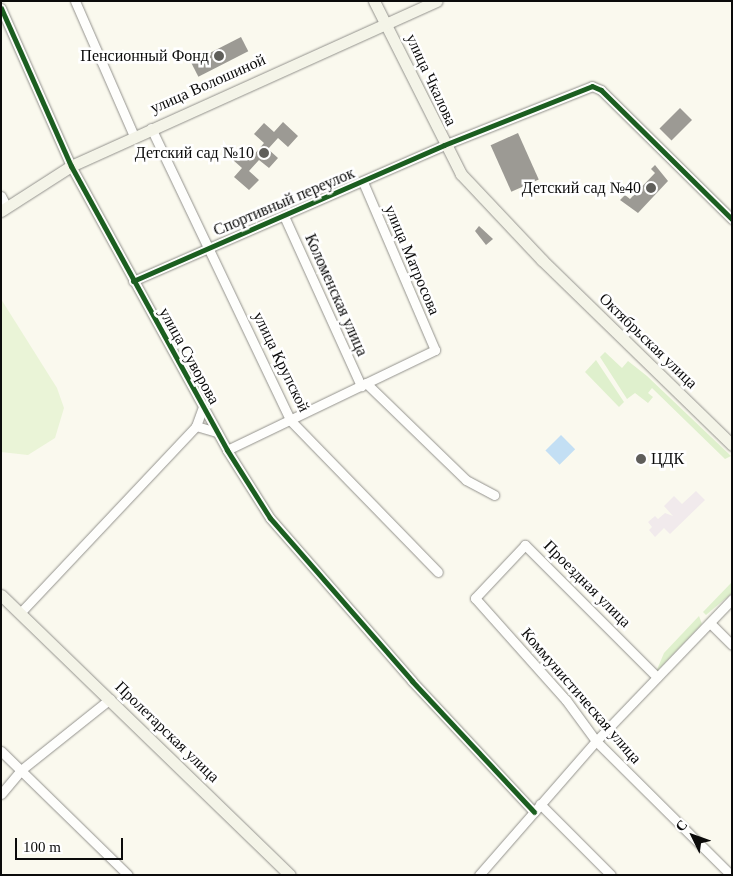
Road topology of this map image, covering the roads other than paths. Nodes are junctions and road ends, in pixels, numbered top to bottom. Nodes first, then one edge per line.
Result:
1 (75, 1) edge
2 (374, 1) edge
3 (436, 1) edge
4 (1, 8) edge
5 (386, 21) junction
6 (151, 128) junction
7 (134, 136) junction
8 (444, 145) junction
9 (71, 166) junction
10 (363, 182) junction
11 (1, 196) edge
12 (4, 210) edge
13 (284, 216) junction
14 (732, 219) edge
15 (211, 247) junction
16 (542, 260) joint
17 (132, 281) junction
18 (364, 385) junction
19 (203, 406) junction
20 (290, 420) junction
21 (196, 426) junction
22 (217, 432) junction
23 (732, 445) edge
24 (227, 450) junction
25 (494, 495) dead end
26 (438, 572) dead end
27 (1, 595) edge
28 (475, 598) joint
29 (732, 599) edge
30 (20, 613) junction
31 (710, 622) junction
32 (732, 645) edge
33 (657, 677) junction
34 (110, 699) junction
35 (596, 741) junction
36 (1, 751) edge
37 (21, 770) junction
38 (1, 794) edge
39 (537, 808) junction
40 (483, 873) edge
41 (128, 875) edge
42 (290, 875) edge
43 (611, 875) edge
44 (731, 875) edge

1 - 7 street
2 - 5 street, улица Чкалова
3 - 5 street, улица Волошиной
4 - 9 street, улица Суворова
5 - 6 street, улица Волошиной
5 - 8 street, улица Чкалова
6 - 7 street, улица Волошиной
6 - 15 street, улица Крупской
7 - 9 street, улица Волошиной
8 - 10 street, Спортивный переулок
8 - 14 street, Спортивный переулок
8 - 16 street, улица Чкалова
9 - 12 street, улица Волошиной
9 - 17 street, улица Суворова
10 - 13 street, Спортивный переулок
10 - 18 street, улица Матросова
11 - 12 street
13 - 15 street, Спортивный переулок
13 - 18 street, Коломенская улица
15 - 17 street, Спортивный переулок
15 - 20 street, улица Крупской
16 - 23 street, Октябрьская улица
17 - 19 street, улица Суворова
18 - 20 street
18 - 25 street, Коломенская улица
19 - 21 street
19 - 22 street, улица Суворова
20 - 24 street
20 - 26 street, улица Крупской
21 - 22 street
21 - 30 street
22 - 24 street, улица Суворова
24 - 39 street, улица Суворова
27 - 30 street, Пролетарская улица
28 - 33 street, Проездная улица
28 - 35 street, Коммунистическая улица
29 - 31 street
30 - 34 street, Пролетарская улица
31 - 32 street
31 - 33 street
33 - 35 street
34 - 37 street
34 - 42 street, Пролетарская улица
35 - 39 street
35 - 44 street, Коммунистическая улица
36 - 37 street
37 - 38 street
37 - 41 street
39 - 40 street
39 - 43 street, улица Суворова

